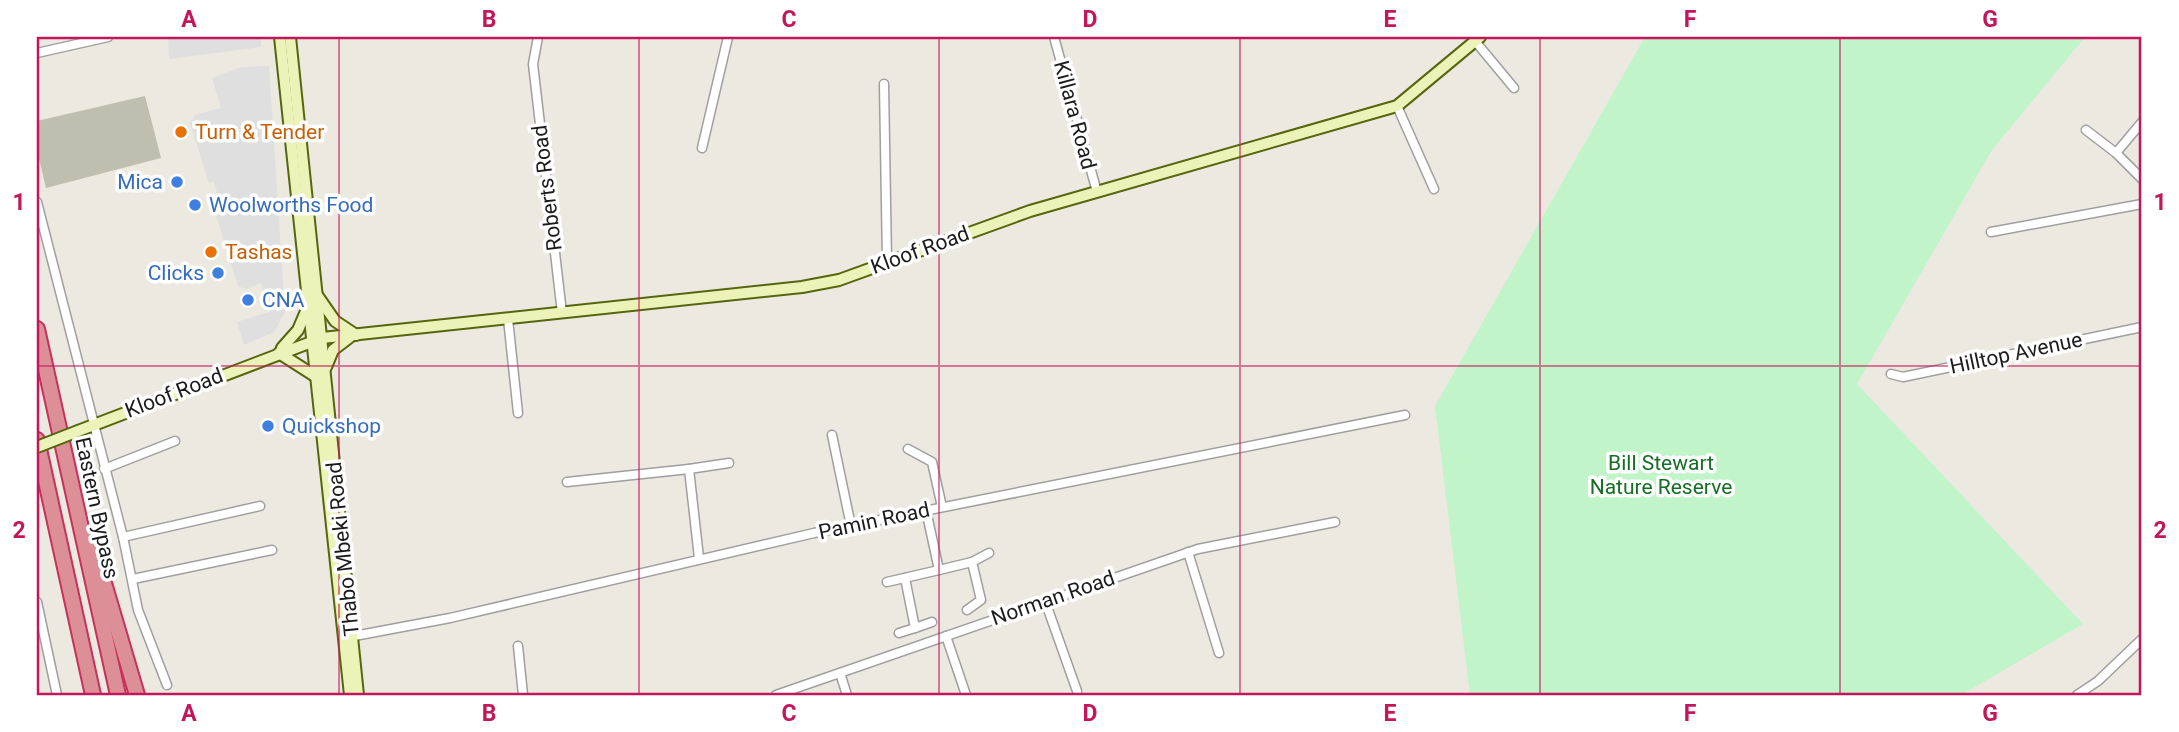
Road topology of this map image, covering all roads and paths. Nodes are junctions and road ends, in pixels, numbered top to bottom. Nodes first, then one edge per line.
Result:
1 (108, 37) edge
2 (280, 37) edge
3 (290, 37) edge
4 (538, 37) edge
5 (728, 37) edge
6 (1054, 37) edge
7 (1477, 39) edge
8 (37, 53) edge
9 (884, 84) dead end
10 (1514, 88) dead end
11 (1397, 106) junction
12 (291, 112) junction
13 (2142, 122) edge
14 (2086, 130) dead end
15 (702, 148) dead end
16 (2116, 153) junction
17 (2142, 179) edge
18 (1434, 189) dead end
19 (1097, 192) junction
20 (37, 202) edge
21 (2142, 204) edge
22 (1991, 232) dead end
23 (887, 262) junction
24 (314, 292) junction
25 (308, 304) junction
26 (562, 313) junction
27 (508, 319) junction
28 (2142, 327) edge
29 (37, 329) edge
30 (354, 335) junction
31 (317, 339) junction
32 (277, 354) junction
33 (320, 373) junction
34 (1891, 374) dead end
35 (519, 413) dead end
36 (1405, 415) dead end
37 (92, 425) junction
38 (832, 435) dead end
39 (37, 440) edge
40 (175, 442) dead end
41 (37, 447) edge
42 (908, 449) dead end
43 (729, 463) dead end
44 (104, 469) junction
45 (689, 469) junction
46 (68, 471) junction
47 (566, 482) dead end
48 (260, 506) dead end
49 (942, 507) junction
50 (926, 510) junction
51 (1335, 522) dead end
52 (851, 526) junction
53 (123, 537) junction
54 (272, 550) dead end
55 (1188, 552) junction
56 (989, 553) dead end
57 (699, 558) junction
58 (972, 562) junction
59 (939, 570) junction
60 (905, 578) junction
61 (133, 579) junction
62 (887, 582) dead end
63 (1045, 601) junction
64 (37, 602) edge
65 (967, 610) dead end
66 (932, 622) dead end
67 (915, 628) junction
68 (899, 633) dead end
69 (946, 636) junction
70 (349, 637) junction
71 (2142, 639) edge
72 (518, 646) dead end
73 (1219, 653) dead end
74 (351, 657) junction
75 (840, 673) junction
76 (167, 685) dead end
77 (1077, 691) dead end
78 (786, 694) edge
79 (57, 695) edge
80 (93, 695) edge
81 (118, 695) edge
82 (137, 695) edge
83 (349, 695) edge
84 (358, 695) edge
85 (523, 695) edge
86 (776, 695) edge
87 (848, 695) edge
88 (966, 695) edge
89 (2077, 695) edge

1 - 8 street
2 - 12 main road
3 - 12 main road
4 - 26 street, Roberts Road
5 - 15 street
6 - 19 street, Killara Road
7 - 10 street
7 - 11 main road, Kloof Road
9 - 23 street
11 - 18 street
11 - 19 main road, Kloof Road
12 - 24 main road, Thabo Mbeki Road
12 - 25 main road, Thabo Mbeki Road
13 - 16 street
14 - 16 street
16 - 17 street
19 - 23 main road, Kloof Road
20 - 37 street
21 - 22 street
23 - 26 main road, Kloof Road
24 - 30 main road
24 - 31 main road, Thabo Mbeki Road
25 - 31 main road, Thabo Mbeki Road
25 - 32 main road
26 - 27 main road, Kloof Road
27 - 30 main road, Kloof Road
27 - 35 street
28 - 34 street, Hilltop Avenue
29 - 46 highway, Eastern Bypass
30 - 31 main road, Kloof Road
30 - 33 main road
31 - 32 main road, Kloof Road
31 - 33 main road, Thabo Mbeki Road
32 - 33 main road
32 - 37 main road, Kloof Road
33 - 70 main road, Thabo Mbeki Road
36 - 49 street, Pamin Road
37 - 41 main road, Kloof Road, bridge
37 - 44 street
38 - 52 street
39 - 80 highway, Eastern Bypass
40 - 44 street
42 - 49 street
43 - 45 street
44 - 53 street
45 - 47 street
45 - 57 street
46 - 81 highway, Eastern Bypass
46 - 82 highway
48 - 53 street
49 - 50 street, Pamin Road
50 - 52 street, Pamin Road
50 - 59 street
51 - 55 street, Norman Road
52 - 57 street, Pamin Road
53 - 61 street
54 - 61 street
55 - 63 street, Norman Road
55 - 73 street
56 - 58 street
57 - 70 street, Pamin Road
58 - 59 street
58 - 65 street
59 - 60 street
60 - 62 street
60 - 67 street
61 - 76 street
63 - 69 street, Norman Road
63 - 77 street
64 - 79 street
66 - 67 street
67 - 68 street
69 - 75 street, Norman Road
69 - 88 street
70 - 74 main road, Thabo Mbeki Road
71 - 89 street
72 - 85 street
74 - 83 main road, Thabo Mbeki Road
74 - 84 main road, Thabo Mbeki Road
75 - 78 street, Norman Road
75 - 87 street
78 - 86 street, Norman Road

